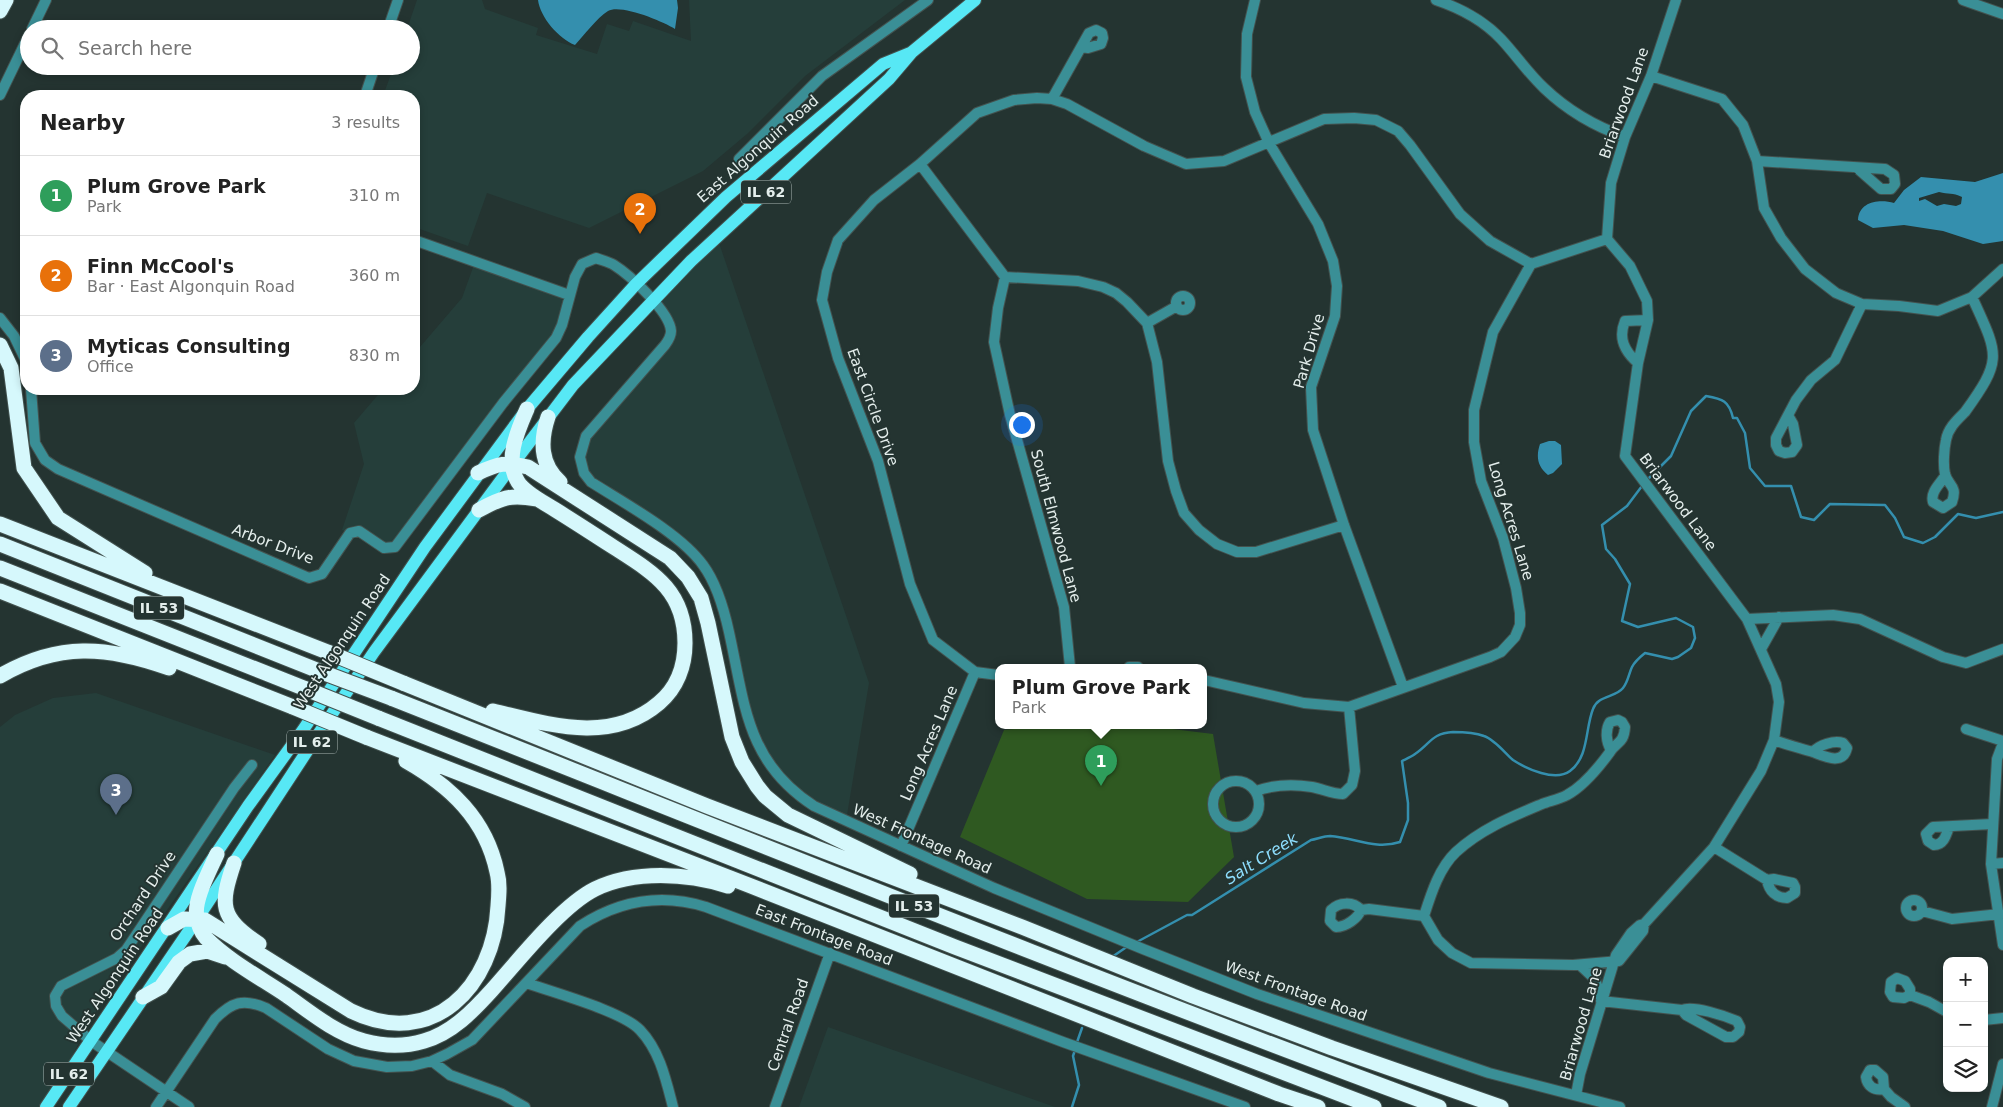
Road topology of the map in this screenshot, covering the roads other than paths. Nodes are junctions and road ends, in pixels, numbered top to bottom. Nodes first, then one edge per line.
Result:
1 (46, 0) edge
2 (398, 0) edge
3 (928, 0) edge
4 (975, 0) edge
5 (1254, 0) edge
6 (1436, 0) edge
7 (1676, 0) edge
8 (1963, 0) edge
9 (2003, 14) edge
10 (36, 20) edge
11 (391, 20) edge
12 (1082, 47) dead end
13 (912, 52) junction
14 (20, 53) edge
15 (372, 75) edge
16 (1651, 76) junction
17 (367, 90) edge
18 (0, 94) edge
19 (1052, 99) junction
20 (1625, 137) junction
21 (1269, 143) junction
22 (738, 159) dead end
23 (1757, 161) junction
24 (920, 164) junction
25 (1858, 168) dead end
26 (1607, 239) junction
27 (420, 242) edge
28 (1531, 264) junction
29 (2003, 269) edge
30 (1005, 277) junction
31 (636, 284) junction
32 (569, 295) junction
33 (1972, 297) junction
34 (652, 300) junction
35 (1862, 304) junction
36 (1177, 306) dead end
37 (0, 318) edge
38 (1648, 320) junction
39 (1147, 323) junction
40 (0, 344) edge
41 (20, 348) edge
42 (1638, 363) junction
43 (31, 395) edge
44 (527, 409) junction
45 (548, 417) junction
46 (1789, 417) dead end
47 (513, 464) junction
48 (478, 473) junction
49 (1946, 476) dead end
50 (580, 499) junction
51 (541, 500) junction
52 (478, 510) junction
53 (0, 524) edge
54 (1344, 526) junction
55 (0, 544) edge
56 (0, 568) edge
57 (0, 591) edge
58 (188, 597) junction
59 (1779, 617) junction
60 (1747, 619) junction
61 (1761, 649) junction
62 (2002, 652) edge
63 (1070, 664) edge
64 (975, 672) junction
65 (995, 675) edge
66 (0, 676) edge
67 (1207, 681) edge
68 (240, 686) junction
69 (1404, 687) junction
70 (442, 699) junction
71 (1349, 707) junction
72 (1966, 729) dead end
73 (366, 738) junction
74 (1774, 740) junction
75 (2003, 742) edge
76 (1611, 750) dead end
77 (1813, 752) dead end
78 (2000, 760) edge
79 (252, 765) dead end
80 (1256, 791) junction
81 (1992, 824) junction
82 (1949, 827) dead end
83 (901, 846) junction
84 (1714, 848) junction
85 (217, 854) junction
86 (234, 862) junction
87 (2003, 863) edge
88 (1991, 864) junction
89 (1767, 880) dead end
90 (1361, 910) dead end
91 (1922, 911) dead end
92 (2000, 914) junction
93 (1424, 916) junction
94 (197, 919) junction
95 (832, 919) junction
96 (1022, 927) junction
97 (168, 928) junction
98 (2003, 945) edge
99 (830, 953) junction
100 (232, 960) junction
101 (1615, 961) junction
102 (1580, 965) junction
103 (527, 983) junction
104 (315, 988) junction
105 (1910, 995) dead end
106 (143, 997) junction
107 (1601, 1001) junction
108 (1682, 1010) junction
109 (1943, 1010) edge
110 (2003, 1018) edge
111 (1988, 1020) edge
112 (92, 1041) junction
113 (107, 1052) junction
114 (432, 1061) junction
115 (2003, 1064) edge
116 (1884, 1089) dead end
117 (167, 1091) junction
118 (1576, 1095) junction
119 (46, 1107) edge
120 (69, 1107) edge
121 (156, 1107) edge
122 (189, 1107) edge
123 (525, 1107) edge
124 (673, 1107) edge
125 (775, 1107) edge
126 (1245, 1107) edge
127 (1318, 1107) edge
128 (1374, 1107) edge
129 (1439, 1107) edge
130 (1501, 1107) edge
131 (1620, 1107) edge
132 (1905, 1107) edge
133 (1992, 1107) edge

1 - 10 street
2 - 11 street
3 - 22 street
4 - 13 main road, East Algonquin Road / IL 62
5 - 21 street, Park Drive
6 - 20 street
7 - 16 street, Briarwood Lane
8 - 9 street
12 - 19 street
13 - 31 main road, East Algonquin Road / IL 62
13 - 34 main road, East Algonquin Road / IL 62
14 - 18 street
15 - 17 street
16 - 20 street, Briarwood Lane
16 - 23 street
19 - 21 street
19 - 24 street, East Circle Drive
20 - 26 street, Briarwood Lane
21 - 28 street
21 - 54 street, Park Drive
23 - 25 street
23 - 35 street
24 - 30 street
24 - 64 street, East Circle Drive
26 - 28 street
26 - 38 street, Briarwood Lane
27 - 32 street
28 - 69 street, Long Acres Lane
29 - 33 street
30 - 39 street
30 - 63 street, South Elmwood Lane
31 - 32 street, Arbor Drive
31 - 34 street, Arbor Drive
31 - 44 main road, West Algonquin Road / IL 62
32 - 43 street, Arbor Drive
33 - 35 street
33 - 49 street
34 - 45 main road, West Algonquin Road / IL 62
34 - 83 street, West Frontage Road
35 - 46 street
36 - 39 street
37 - 41 street
38 - 42 street, Briarwood Lane
38 - 42 street
39 - 54 street
40 - 58 highway
42 - 60 street, Briarwood Lane
44 - 47 highway
44 - 48 main road, West Algonquin Road / IL 62
45 - 47 main road, West Algonquin Road / IL 62
45 - 50 highway
47 - 48 highway
47 - 50 highway
47 - 51 highway
47 - 52 main road, West Algonquin Road / IL 62
48 - 85 main road, West Algonquin Road / IL 62
50 - 96 highway
51 - 52 highway
51 - 70 highway
52 - 86 main road, West Algonquin Road / IL 62
53 - 58 highway, IL 53
54 - 69 street, Park Drive
55 - 129 highway, IL 53, bridge
56 - 128 highway, IL 53, bridge
57 - 68 highway, IL 53
58 - 70 highway, IL 53, bridge
59 - 60 street
59 - 61 street
59 - 62 street
60 - 61 street, Briarwood Lane
61 - 74 street, Briarwood Lane
64 - 65 street, Long Acres Lane
64 - 83 street, Long Acres Lane
66 - 68 highway
67 - 71 street, Long Acres Lane
68 - 73 highway, IL 53, bridge
69 - 71 street, Long Acres Lane
70 - 96 highway, IL 53
71 - 80 street
72 - 75 street
73 - 95 highway, IL 53
73 - 104 highway
74 - 77 street
74 - 84 street, Briarwood Lane
75 - 78 street
76 - 93 street
78 - 81 street
79 - 112 street, Orchard Drive
80 - 80 street
81 - 82 street
81 - 88 street
83 - 118 street, West Frontage Road
84 - 89 street
84 - 101 street, Briarwood Lane
85 - 94 highway
85 - 97 main road, West Algonquin Road / IL 62
86 - 94 main road, West Algonquin Road / IL 62
86 - 104 highway
87 - 88 street
88 - 92 street
90 - 93 street
91 - 92 street
92 - 98 street
93 - 102 street
94 - 97 highway
94 - 100 highway
94 - 104 highway
94 - 106 main road, West Algonquin Road / IL 62
95 - 100 highway
95 - 127 highway, IL 53
96 - 130 highway, IL 53
97 - 112 main road, West Algonquin Road / IL 62
99 - 103 street, East Frontage Road
99 - 125 street, Central Road
99 - 126 street, East Frontage Road
100 - 106 highway
101 - 102 street
101 - 107 street, Briarwood Lane
102 - 107 street
103 - 114 street, East Frontage Road
103 - 124 street
105 - 109 street
106 - 113 main road, West Algonquin Road / IL 62
107 - 108 street
107 - 118 street, Briarwood Lane
108 - 108 street
110 - 111 street
112 - 113 street
112 - 119 main road, West Algonquin Road / IL 62
113 - 117 street
113 - 120 main road, West Algonquin Road / IL 62
114 - 117 street, East Frontage Road
114 - 123 street
115 - 133 street
116 - 132 street
117 - 121 street
117 - 122 street
118 - 131 street, West Frontage Road

